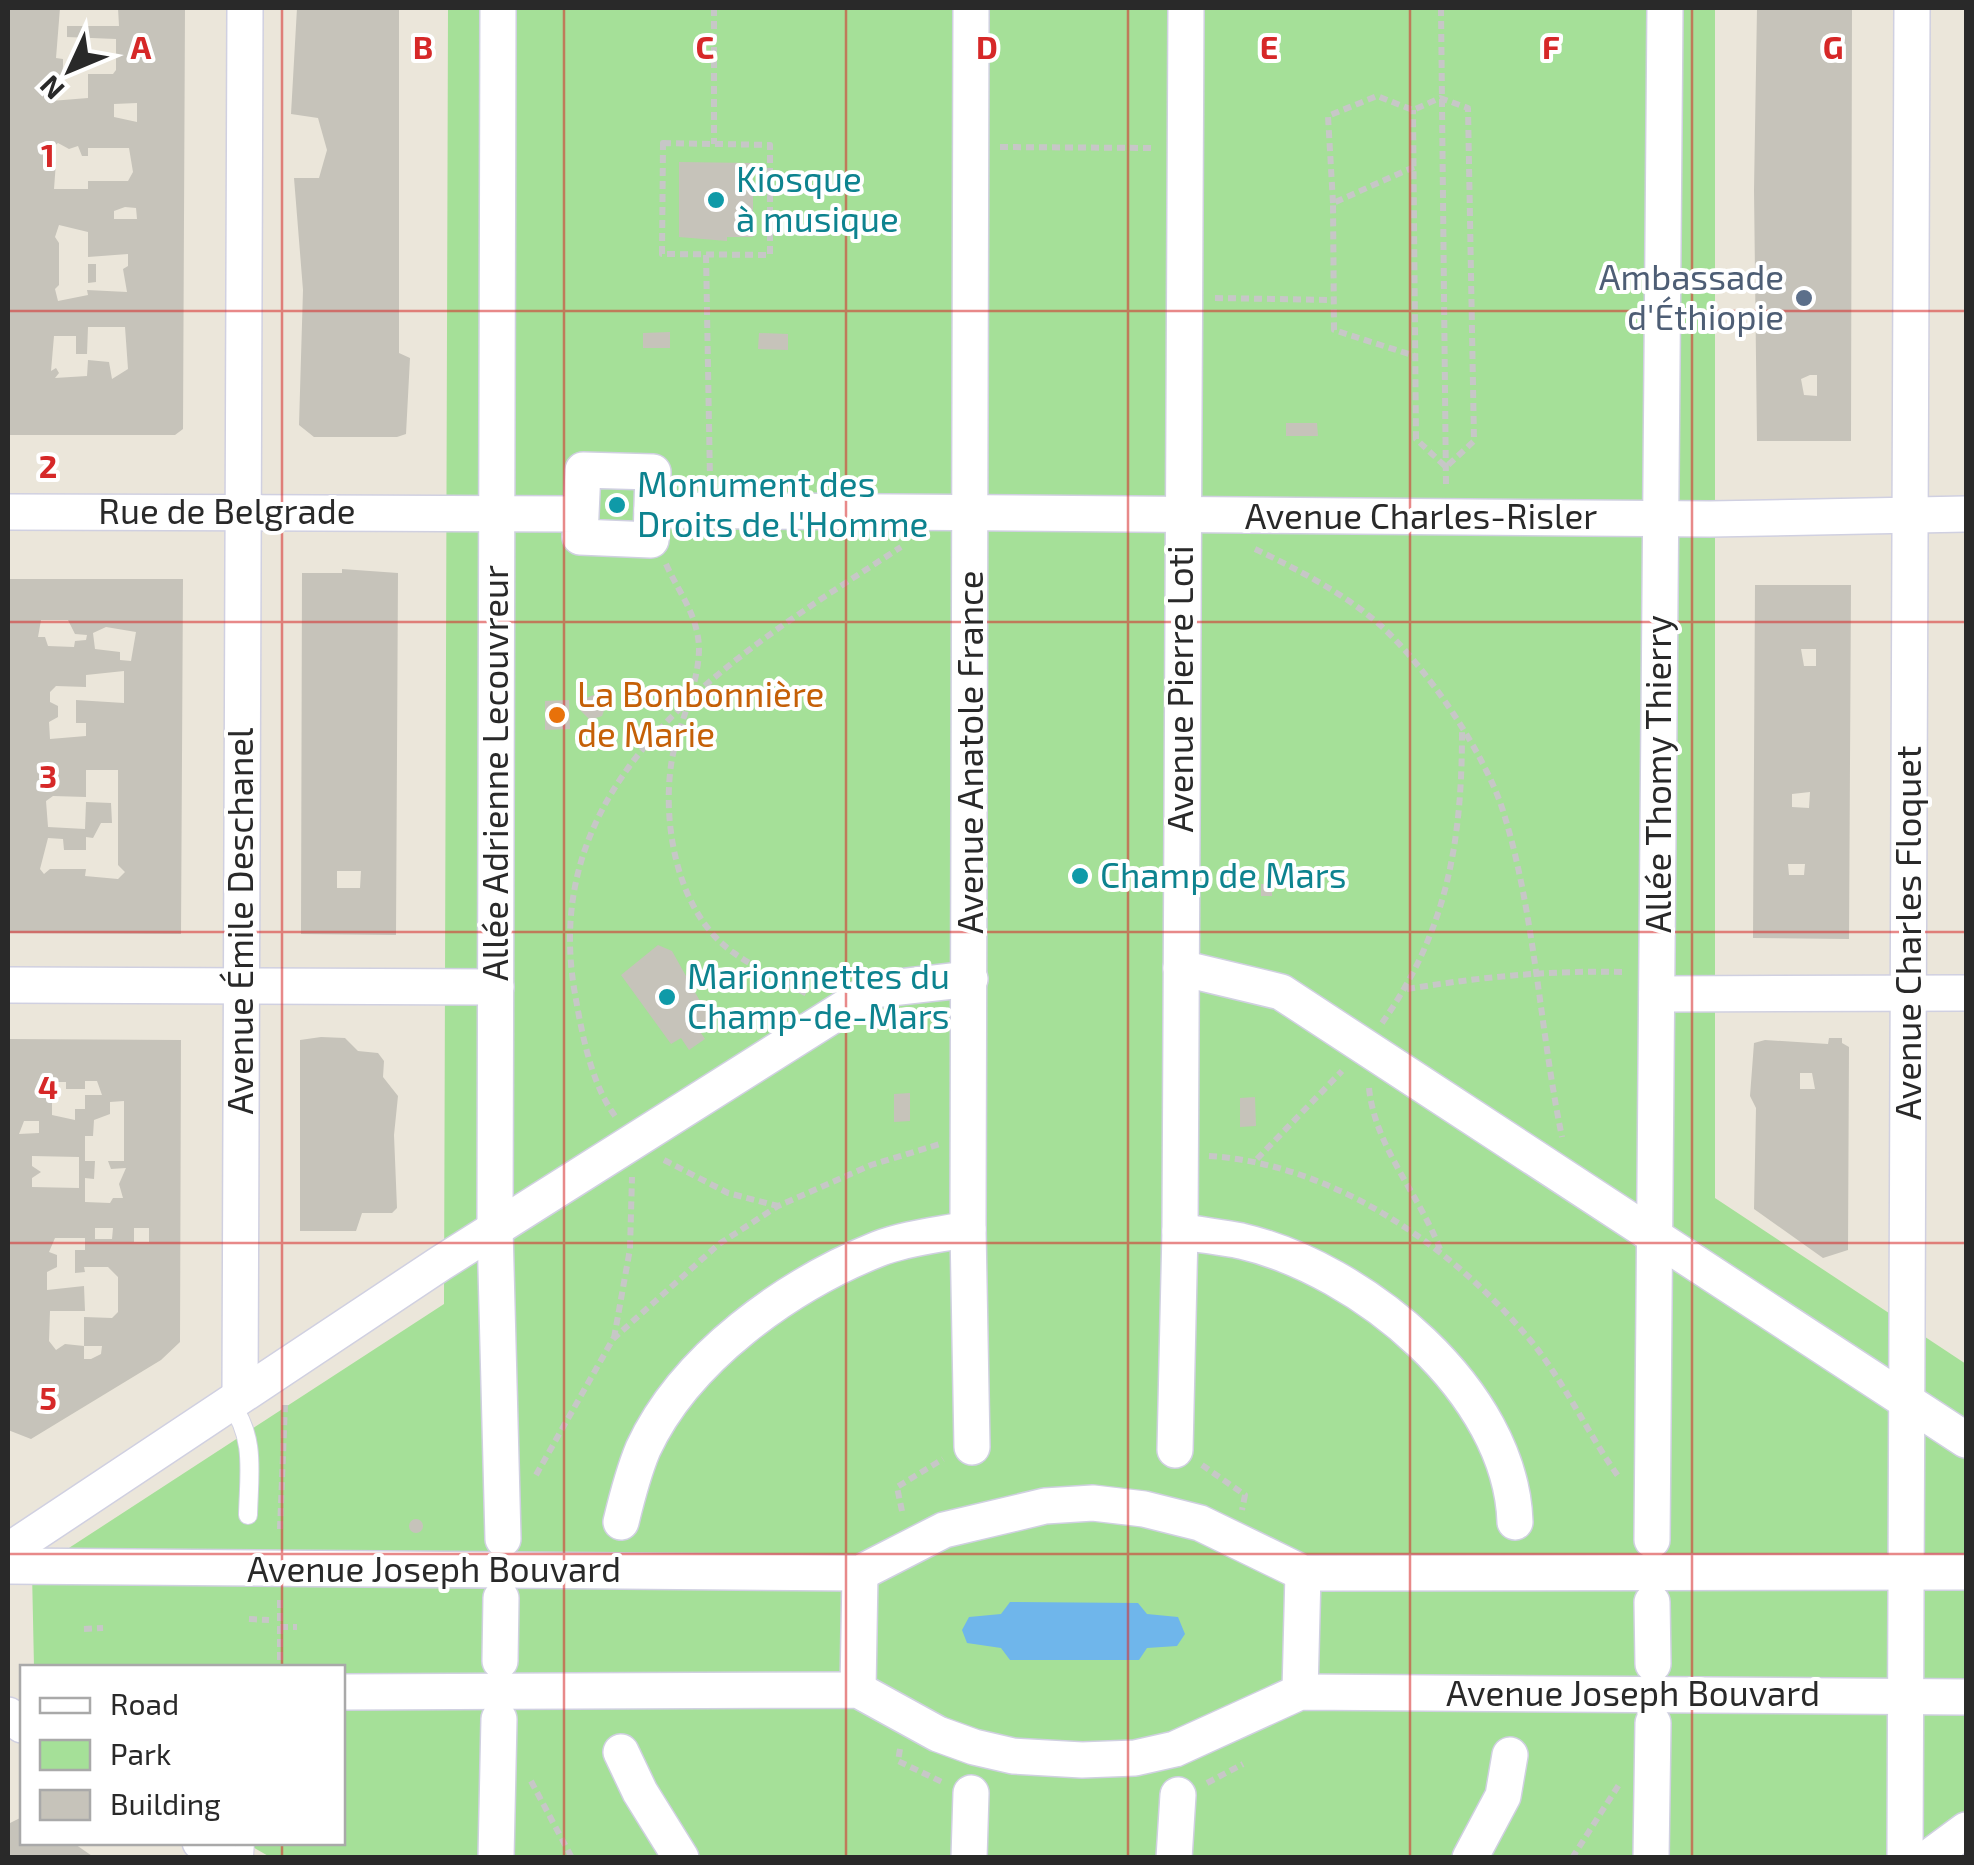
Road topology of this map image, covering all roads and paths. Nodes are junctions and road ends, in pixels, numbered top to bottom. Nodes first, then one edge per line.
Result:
1 (232, 8) edge
2 (244, 8) edge
3 (256, 8) edge
4 (498, 8) edge
5 (714, 8) edge
6 (971, 8) edge
7 (1186, 8) edge
8 (1441, 8) edge
9 (1666, 8) edge
10 (1912, 8) edge
11 (1440, 98) junction
12 (1413, 110) junction
13 (714, 144) junction
14 (974, 146) junction
15 (1184, 148) junction
16 (1414, 167) junction
17 (1333, 202) junction
18 (706, 254) junction
19 (1183, 299) junction
20 (1334, 300) junction
21 (1415, 356) junction
22 (245, 446) junction
23 (1446, 466) junction
24 (244, 511) junction
25 (659, 511) junction
26 (711, 511) junction
27 (8, 512) edge
28 (972, 513) junction
29 (497, 514) junction
30 (581, 514) junction
31 (1912, 514) junction
32 (1966, 514) edge
33 (1181, 515) junction
34 (1447, 516) junction
35 (1661, 519) junction
36 (905, 544) dead end
37 (1248, 546) dead end
38 (689, 698) junction
39 (1462, 731) junction
40 (1180, 968) junction
41 (1534, 977) junction
42 (970, 978) junction
43 (1657, 983) junction
44 (8, 985) edge
45 (238, 985) junction
46 (496, 987) junction
47 (1406, 989) junction
48 (1966, 993) edge
49 (1908, 994) junction
50 (839, 1011) junction
51 (1364, 1048) junction
52 (970, 1136) junction
53 (633, 1142) junction
54 (1180, 1155) junction
55 (1257, 1159) junction
56 (1572, 1182) junction
57 (778, 1206) junction
58 (495, 1229) junction
59 (968, 1229) junction
60 (1180, 1231) junction
61 (1655, 1236) junction
62 (1440, 1251) junction
63 (614, 1339) junction
64 (285, 1396) dead end
65 (235, 1399) junction
66 (1909, 1402) junction
67 (1966, 1440) edge
68 (972, 1447) joint
69 (1174, 1450) joint
70 (530, 1486) dead end
71 (902, 1511) dead end
72 (1242, 1511) dead end
73 (248, 1515) dead end
74 (621, 1522) dead end
75 (1515, 1522) dead end
76 (280, 1529) dead end
77 (1652, 1531) joint
78 (502, 1539) dead end
79 (8, 1550) edge
80 (8, 1566) edge
81 (1904, 1572) junction
82 (1966, 1572) edge
83 (860, 1573) junction
84 (1303, 1573) junction
85 (280, 1597) dead end
86 (501, 1598) dead end
87 (1652, 1602) dead end
88 (249, 1619) dead end
89 (269, 1620) dead end
90 (280, 1627) junction
91 (297, 1627) dead end
92 (84, 1628) dead end
93 (103, 1628) dead end
94 (280, 1660) dead end
95 (500, 1661) dead end
96 (1653, 1664) dead end
97 (858, 1690) junction
98 (345, 1692) edge
99 (1300, 1692) junction
100 (1906, 1696) junction
101 (1966, 1697) edge
102 (498, 1727) joint
103 (1653, 1733) joint
104 (900, 1749) dead end
105 (622, 1752) dead end
106 (1510, 1755) dead end
107 (1244, 1764) dead end
108 (971, 1793) joint
109 (1178, 1795) joint
110 (1966, 1830) edge
111 (496, 1858) edge
112 (572, 1858) edge
113 (681, 1858) edge
114 (969, 1858) edge
115 (1174, 1858) edge
116 (1470, 1858) edge
117 (1572, 1858) edge
118 (1651, 1858) edge
119 (1905, 1858) edge
120 (1928, 1858) edge

1 - 22 street, Avenue Émile Deschanel
2 - 22 street, Avenue Émile Deschanel
3 - 22 street, Avenue Émile Deschanel
4 - 29 street, Allée Adrienne Lecouvreur
5 - 13 path
6 - 14 street, Avenue Anatole France
7 - 15 street, Avenue Pierre Loti
8 - 11 path
9 - 35 street, Allée Thomy Thierry
10 - 31 street, Avenue Charles Floquet
11 - 12 path
11 - 23 path
11 - 23 path
12 - 16 path
12 - 17 path
13 - 18 path
13 - 18 path
14 - 15 path
14 - 28 street, Avenue Anatole France
15 - 19 street, Avenue Pierre Loti
16 - 17 path
16 - 21 path
17 - 20 path
18 - 26 path
19 - 20 path
19 - 33 street, Avenue Pierre Loti
20 - 21 path
21 - 23 path
22 - 24 street, Avenue Émile Deschanel
23 - 34 path
24 - 27 street, Rue de Belgrade
24 - 29 street, Rue de Belgrade
24 - 45 street, Avenue Émile Deschanel
25 - 26 street, Avenue Charles-Risler
25 - 30 street
25 - 30 street
25 - 38 path
26 - 28 street, Avenue Charles-Risler
28 - 33 street, Avenue Charles-Risler
28 - 42 street, Avenue Anatole France
29 - 30 street
29 - 46 street, Allée Adrienne Lecouvreur
31 - 32 street, Avenue Charles-Risler
31 - 35 street, Avenue Charles-Risler
31 - 49 street, Avenue Charles Floquet
33 - 34 street, Avenue Charles-Risler
33 - 40 street, Avenue Pierre Loti
34 - 35 street, Avenue Charles-Risler
35 - 43 street, Allée Thomy Thierry
36 - 38 path
37 - 39 path
38 - 50 path
38 - 53 path
39 - 41 path
39 - 47 path
40 - 51 street
40 - 54 street, Avenue Pierre Loti
41 - 43 path
41 - 47 path
41 - 56 path
42 - 50 street
42 - 52 street, Avenue Anatole France
43 - 49 street
43 - 61 street, Allée Thomy Thierry
44 - 45 street
45 - 46 street
45 - 65 street, Avenue Émile Deschanel
46 - 58 street, Allée Adrienne Lecouvreur
47 - 51 path
48 - 49 street
49 - 66 street, Avenue Charles Floquet
50 - 53 street
51 - 55 path
51 - 56 street
51 - 62 path
52 - 57 path
52 - 59 street, Avenue Anatole France
53 - 57 path
53 - 58 street
53 - 63 path
54 - 55 path
54 - 60 street, Avenue Pierre Loti
55 - 62 path
56 - 61 street
57 - 63 path
58 - 65 street
58 - 78 street, Allée Adrienne Lecouvreur
59 - 68 street, Avenue Anatole France
59 - 74 street
60 - 69 street, Avenue Pierre Loti
60 - 75 street
61 - 66 street
61 - 77 street, Allée Thomy Thierry
62 - 77 path
63 - 70 path
64 - 76 path
65 - 73 lane
65 - 79 street
66 - 67 street
66 - 81 street, Avenue Charles Floquet
68 - 71 path
69 - 72 path
80 - 83 street, Avenue Joseph Bouvard
81 - 82 street
81 - 84 street
81 - 100 street, Avenue Charles Floquet
83 - 84 street
83 - 97 street
84 - 99 street
85 - 90 path
86 - 95 street
87 - 96 street
88 - 89 path
90 - 91 path
90 - 94 path
92 - 93 path
97 - 98 street
97 - 99 street
99 - 100 street, Avenue Joseph Bouvard
100 - 101 street, Avenue Joseph Bouvard
100 - 119 street, Avenue Charles Floquet
102 - 111 street
102 - 112 path
103 - 117 path
103 - 118 street
104 - 108 path
105 - 113 street
106 - 116 street
107 - 109 path
108 - 114 street
109 - 115 street
110 - 120 street

